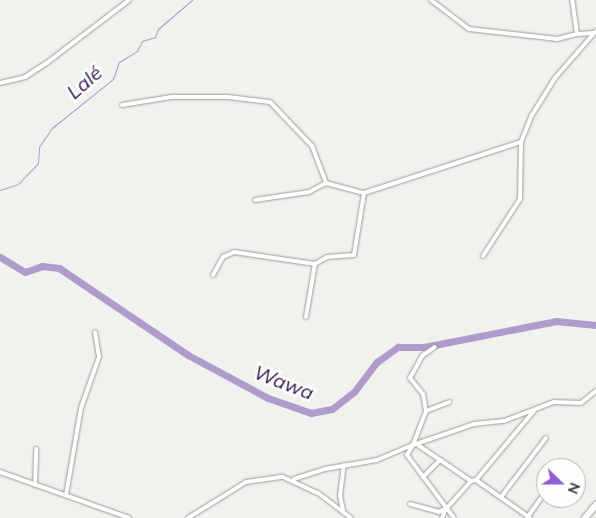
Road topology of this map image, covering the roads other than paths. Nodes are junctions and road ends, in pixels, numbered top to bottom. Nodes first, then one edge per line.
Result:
1 (129, 0) edge
2 (431, 0) edge
3 (572, 0) edge
4 (594, 32) edge
5 (577, 34) junction
6 (0, 82) edge
7 (122, 105) dead end
8 (522, 142) junction
9 (326, 182) junction
10 (364, 193) junction
11 (255, 200) dead end
12 (483, 256) dead end
13 (315, 264) junction
14 (214, 275) dead end
15 (306, 317) dead end
16 (95, 332) dead end
17 (436, 347) dead end
18 (596, 391) edge
19 (449, 402) dead end
20 (535, 410) junction
21 (426, 411) junction
22 (546, 438) dead end
23 (415, 445) junction
24 (36, 449) dead end
25 (440, 460) junction
26 (344, 465) junction
27 (0, 472) edge
28 (424, 477) junction
29 (294, 480) junction
30 (476, 480) junction
31 (471, 481) junction
32 (35, 485) junction
33 (66, 496) junction
34 (501, 497) junction
35 (410, 504) dead end
36 (596, 505) edge
37 (536, 506) edge
38 (447, 508) junction
39 (343, 511) junction
40 (129, 518) edge
41 (188, 518) edge
42 (351, 518) edge
43 (442, 518) edge
44 (454, 518) edge
45 (528, 518) edge
46 (585, 518) edge

1 - 6 street
2 - 5 street
3 - 5 street
4 - 5 street
4 - 8 street
7 - 9 street
8 - 10 street
8 - 12 street
9 - 10 street
9 - 11 street
10 - 13 street
13 - 14 street
13 - 15 street
16 - 33 street
17 - 21 street
18 - 20 street
19 - 21 street
20 - 23 street
20 - 30 street
21 - 23 street
22 - 34 street
23 - 25 street
23 - 26 street
23 - 28 street
24 - 32 street
25 - 28 street
25 - 31 street
26 - 29 street
26 - 39 street
27 - 32 street
28 - 38 street
29 - 39 street
29 - 41 street
30 - 31 street
30 - 34 street
31 - 38 street
32 - 33 street
33 - 40 street
34 - 45 street
35 - 38 street
36 - 46 highway
37 - 45 street
38 - 43 street
38 - 44 street
39 - 42 street

